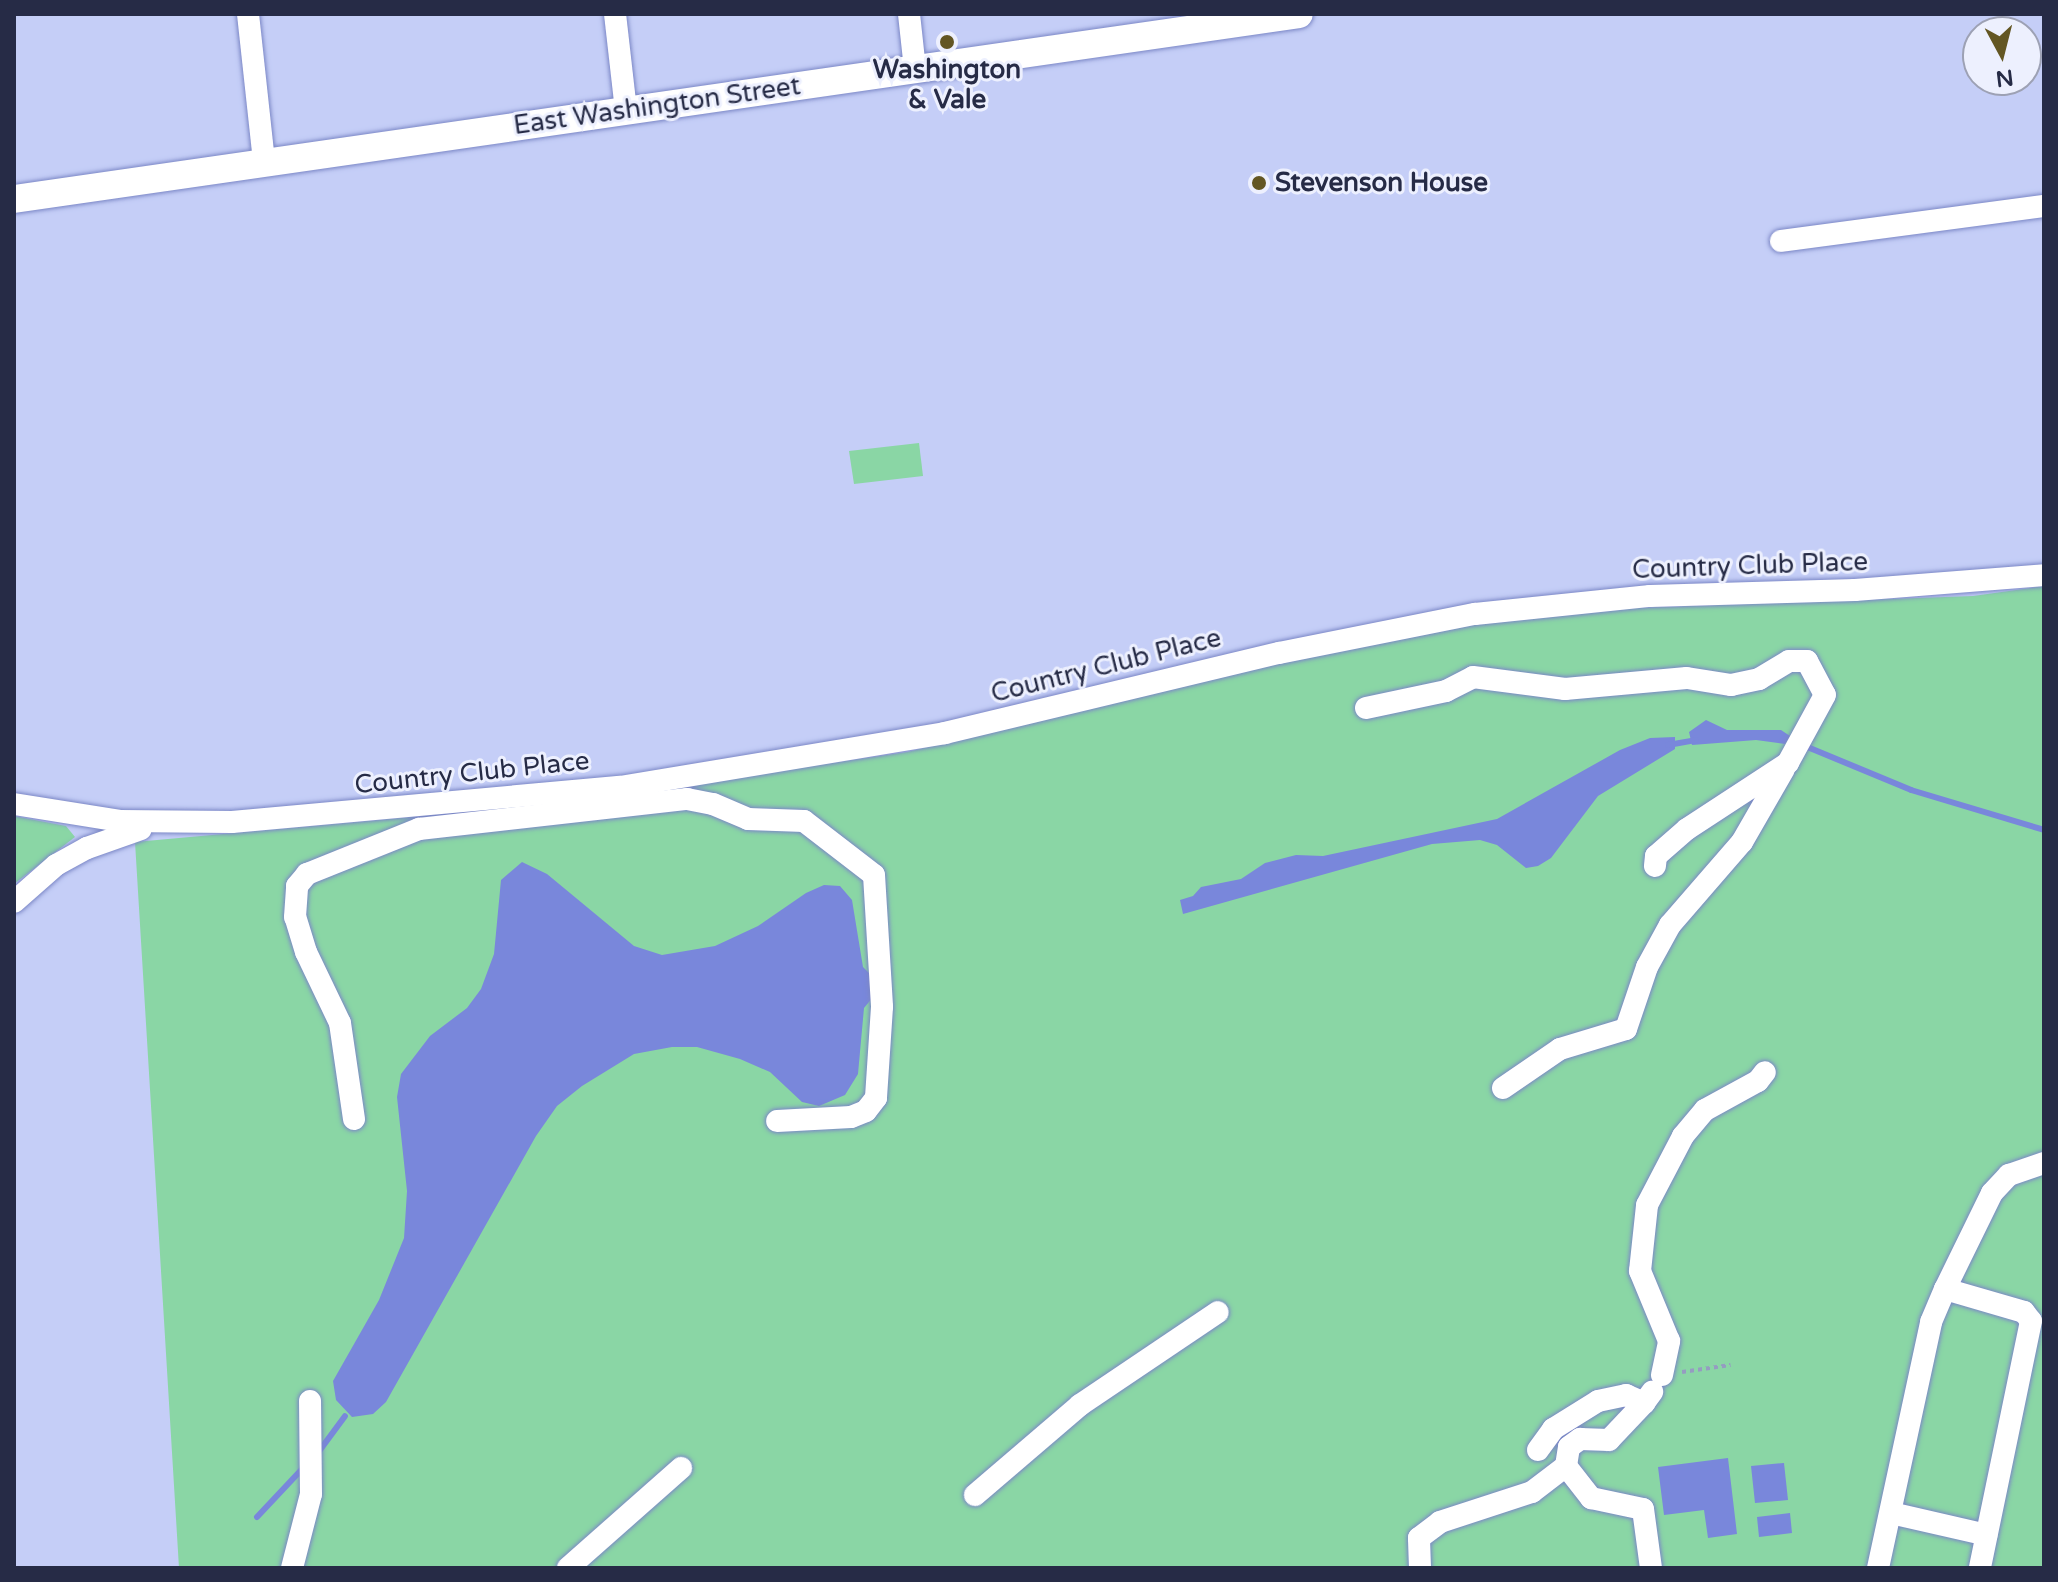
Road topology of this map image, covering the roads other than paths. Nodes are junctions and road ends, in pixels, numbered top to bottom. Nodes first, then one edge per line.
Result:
1 (248, 14) edge
2 (615, 14) edge
3 (909, 14) edge
4 (1299, 14) edge
5 (915, 69) junction
6 (626, 110) junction
7 (264, 162) junction
8 (14, 199) edge
9 (2044, 206) edge
10 (1781, 241) dead end
11 (2044, 575) edge
12 (1366, 708) dead end
13 (1793, 752) junction
14 (14, 804) edge
15 (182, 823) junction
16 (1655, 866) dead end
17 (14, 902) edge
18 (1765, 1072) dead end
19 (1503, 1088) dead end
20 (354, 1119) dead end
21 (777, 1121) dead end
22 (2044, 1163) edge
23 (1945, 1289) junction
24 (1218, 1312) dead end
25 (310, 1401) dead end
26 (1644, 1403) junction
27 (1538, 1450) dead end
28 (1566, 1466) junction
29 (681, 1468) dead end
30 (975, 1495) dead end
31 (1891, 1513) junction
32 (1987, 1535) junction
33 (292, 1568) edge
34 (568, 1568) edge
35 (1420, 1568) edge
36 (1651, 1568) edge
37 (1878, 1568) edge
38 (1980, 1568) edge

1 - 7 street
2 - 6 street
3 - 5 street
4 - 5 main road, East Washington Street
5 - 6 main road, East Washington Street
6 - 7 main road, East Washington Street
7 - 8 main road, East Washington Street
9 - 10 street
11 - 15 street, Country Club Place
12 - 13 street
13 - 16 street
13 - 19 street
14 - 15 street, Country Club Place
15 - 17 street, Country Club Place
18 - 26 street
20 - 21 street
22 - 23 street
23 - 31 street
23 - 32 street
24 - 30 street
25 - 33 street
26 - 27 street
26 - 28 street
28 - 35 street
28 - 36 street
29 - 34 street
31 - 32 street
31 - 37 street
32 - 38 street

